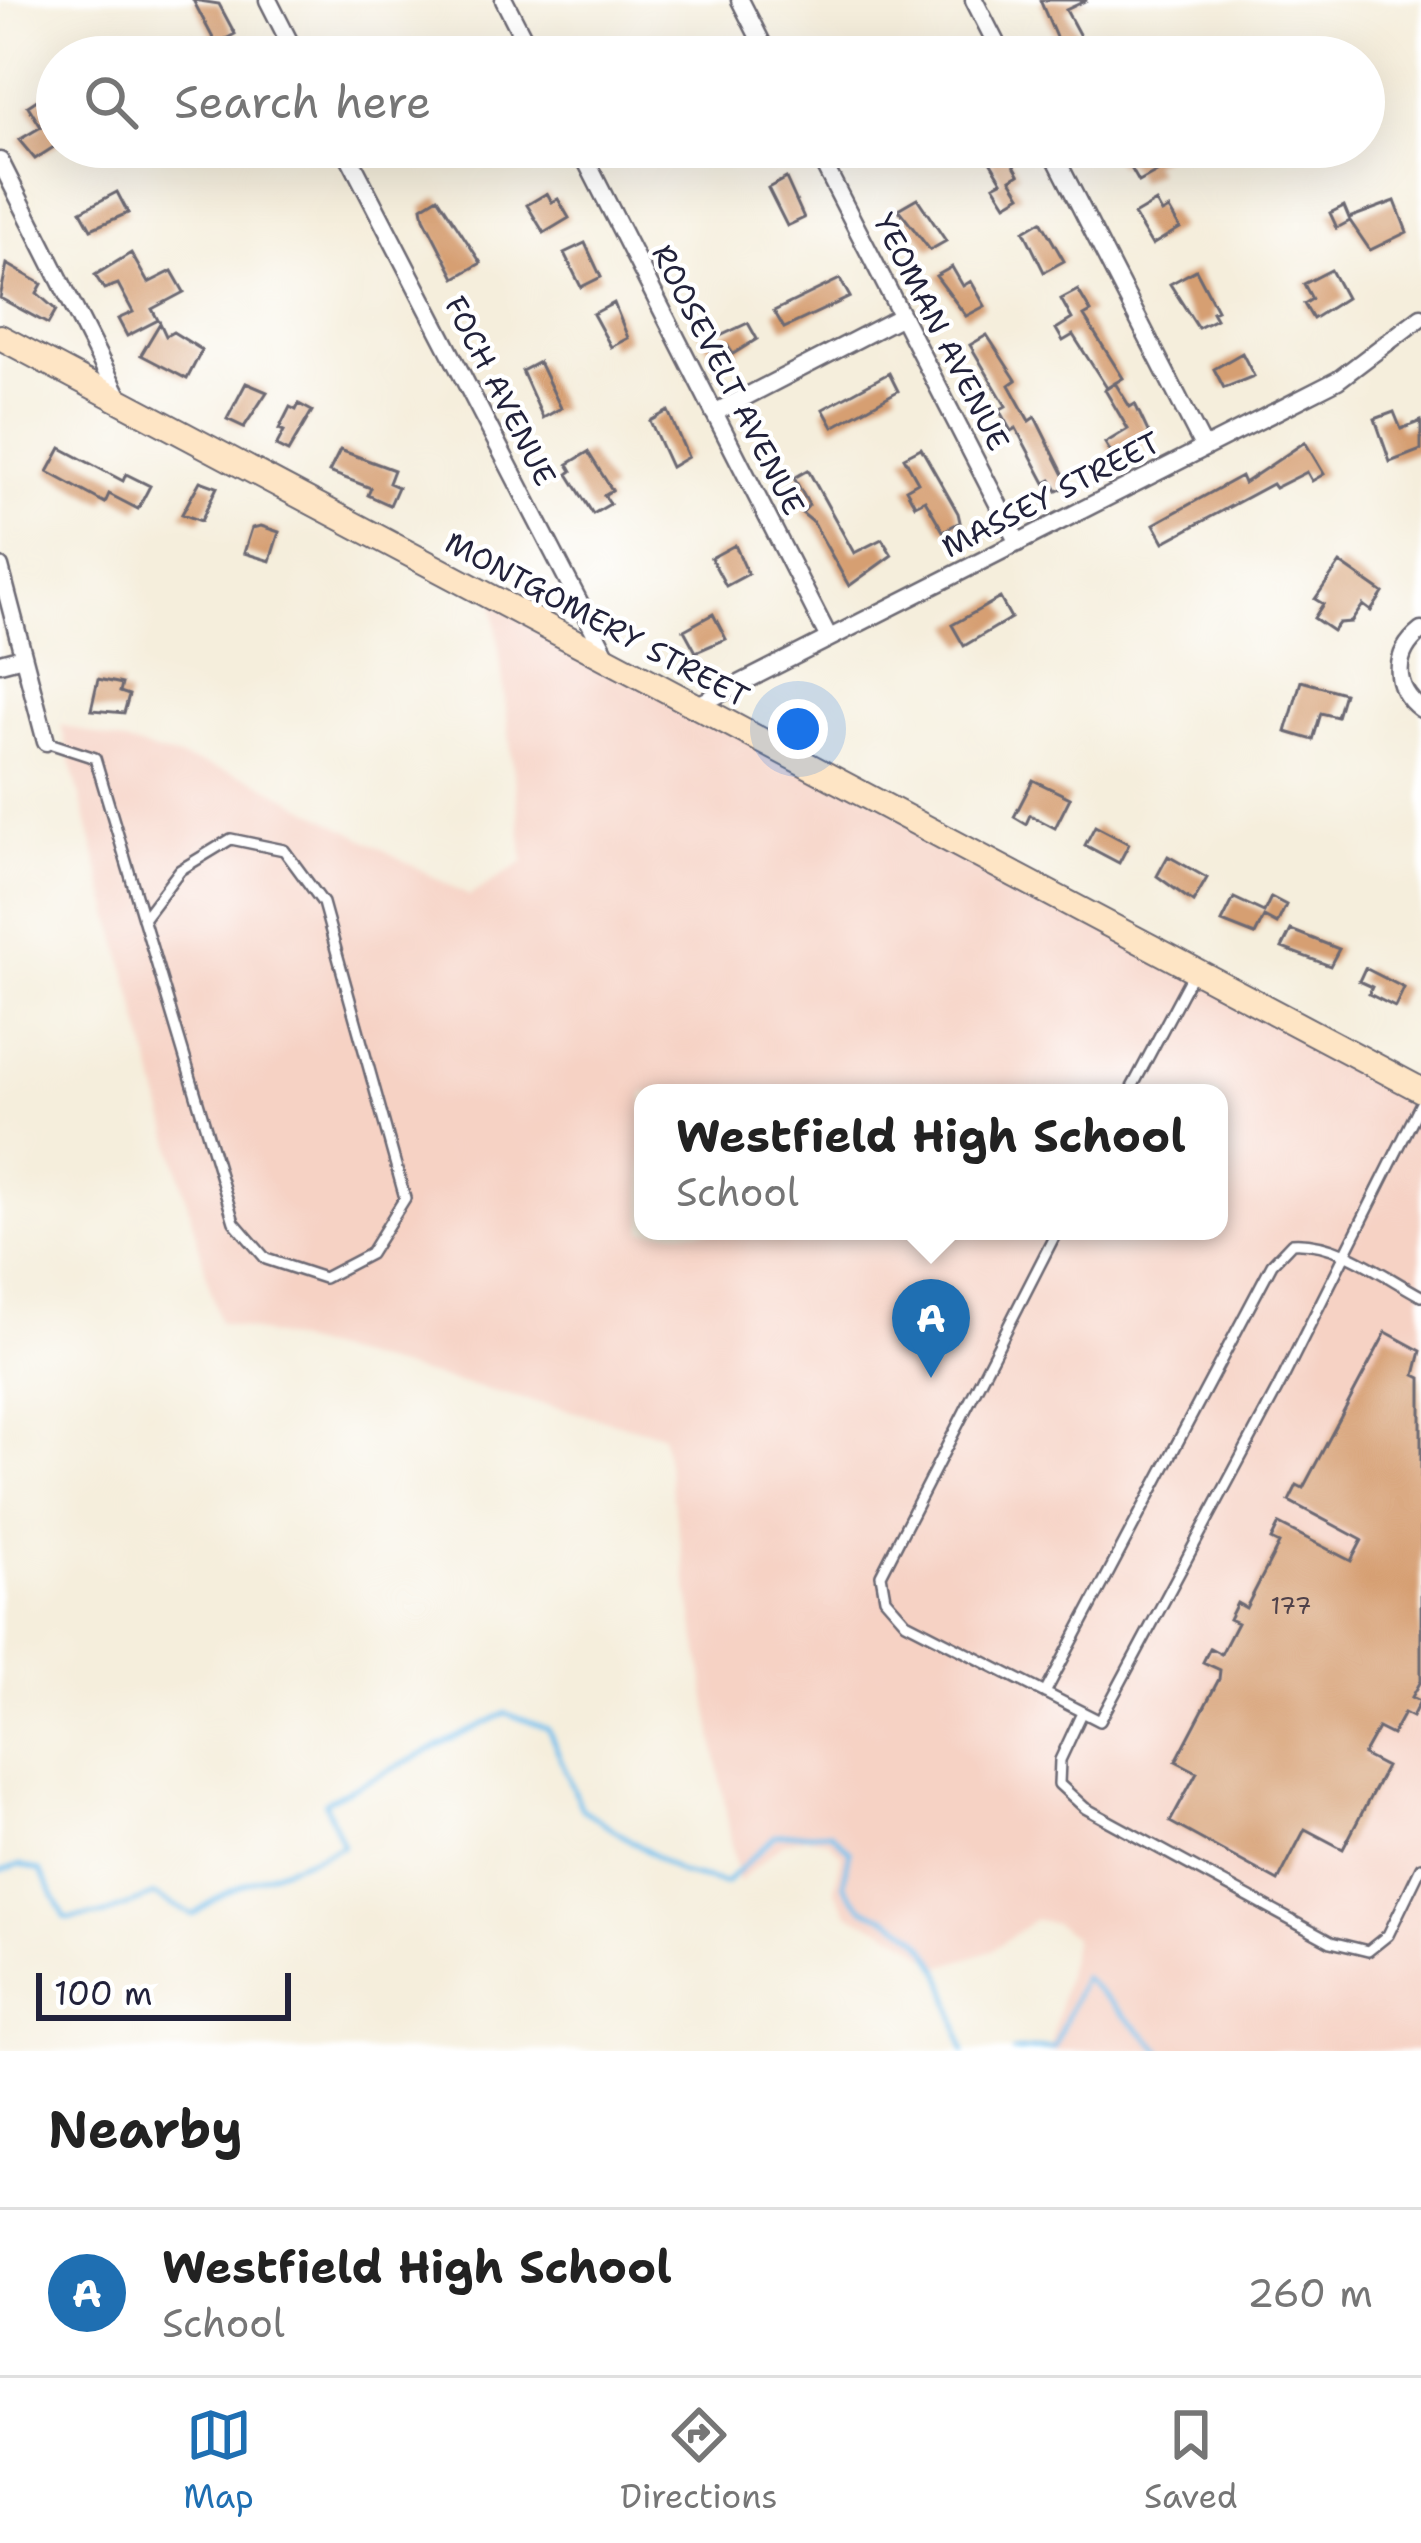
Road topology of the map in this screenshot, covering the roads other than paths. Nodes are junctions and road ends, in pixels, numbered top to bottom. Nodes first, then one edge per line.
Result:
1 (268, 0) edge
2 (504, 0) edge
3 (740, 0) edge
4 (974, 0) edge
5 (286, 36) edge
6 (522, 36) edge
7 (758, 36) edge
8 (993, 36) edge
9 (0, 161) edge
10 (355, 168) edge
11 (590, 168) edge
12 (826, 168) edge
13 (1061, 168) edge
14 (902, 316) junction
15 (1421, 317) edge
16 (0, 337) edge
17 (121, 401) junction
18 (714, 413) junction
19 (1204, 448) junction
20 (1018, 542) junction
21 (0, 567) edge
22 (1421, 631) edge
23 (829, 638) junction
24 (23, 657) junction
25 (608, 659) junction
26 (0, 663) edge
27 (696, 706) junction
28 (1421, 710) edge
29 (46, 742) joint
30 (143, 919) junction
31 (1194, 970) junction
32 (1135, 1084) edge
33 (1421, 1090) edge
34 (1421, 1102) edge
35 (1052, 1240) edge
36 (1346, 1256) junction
37 (1421, 1296) edge
38 (1045, 1693) junction
39 (1082, 1713) junction
40 (1421, 1867) edge
41 (1409, 1892) junction
42 (1421, 1898) edge

1 - 5 street
2 - 6 street
3 - 7 street
4 - 8 street
9 - 17 street
10 - 25 street, FOCH AVENUE
11 - 18 street, ROOSEVELT AVENUE
12 - 14 street, YEOMAN AVENUE
13 - 19 street
14 - 18 street
14 - 20 street, YEOMAN AVENUE
15 - 19 street, MASSEY STREET
16 - 17 main road, MONTGOMERY STREET
17 - 25 main road, MONTGOMERY STREET
18 - 23 street, ROOSEVELT AVENUE
19 - 20 street, MASSEY STREET
20 - 23 street, MASSEY STREET
21 - 24 street
22 - 28 street
23 - 27 street, MASSEY STREET
24 - 26 street
24 - 29 street
25 - 27 main road, MONTGOMERY STREET
27 - 31 main road, MONTGOMERY STREET
29 - 30 lane
30 - 30 lane
31 - 32 lane
31 - 33 main road, MONTGOMERY STREET
34 - 36 lane
35 - 38 lane
36 - 37 lane
36 - 38 lane
36 - 39 lane
38 - 39 lane
39 - 41 lane
40 - 41 lane
41 - 42 lane

